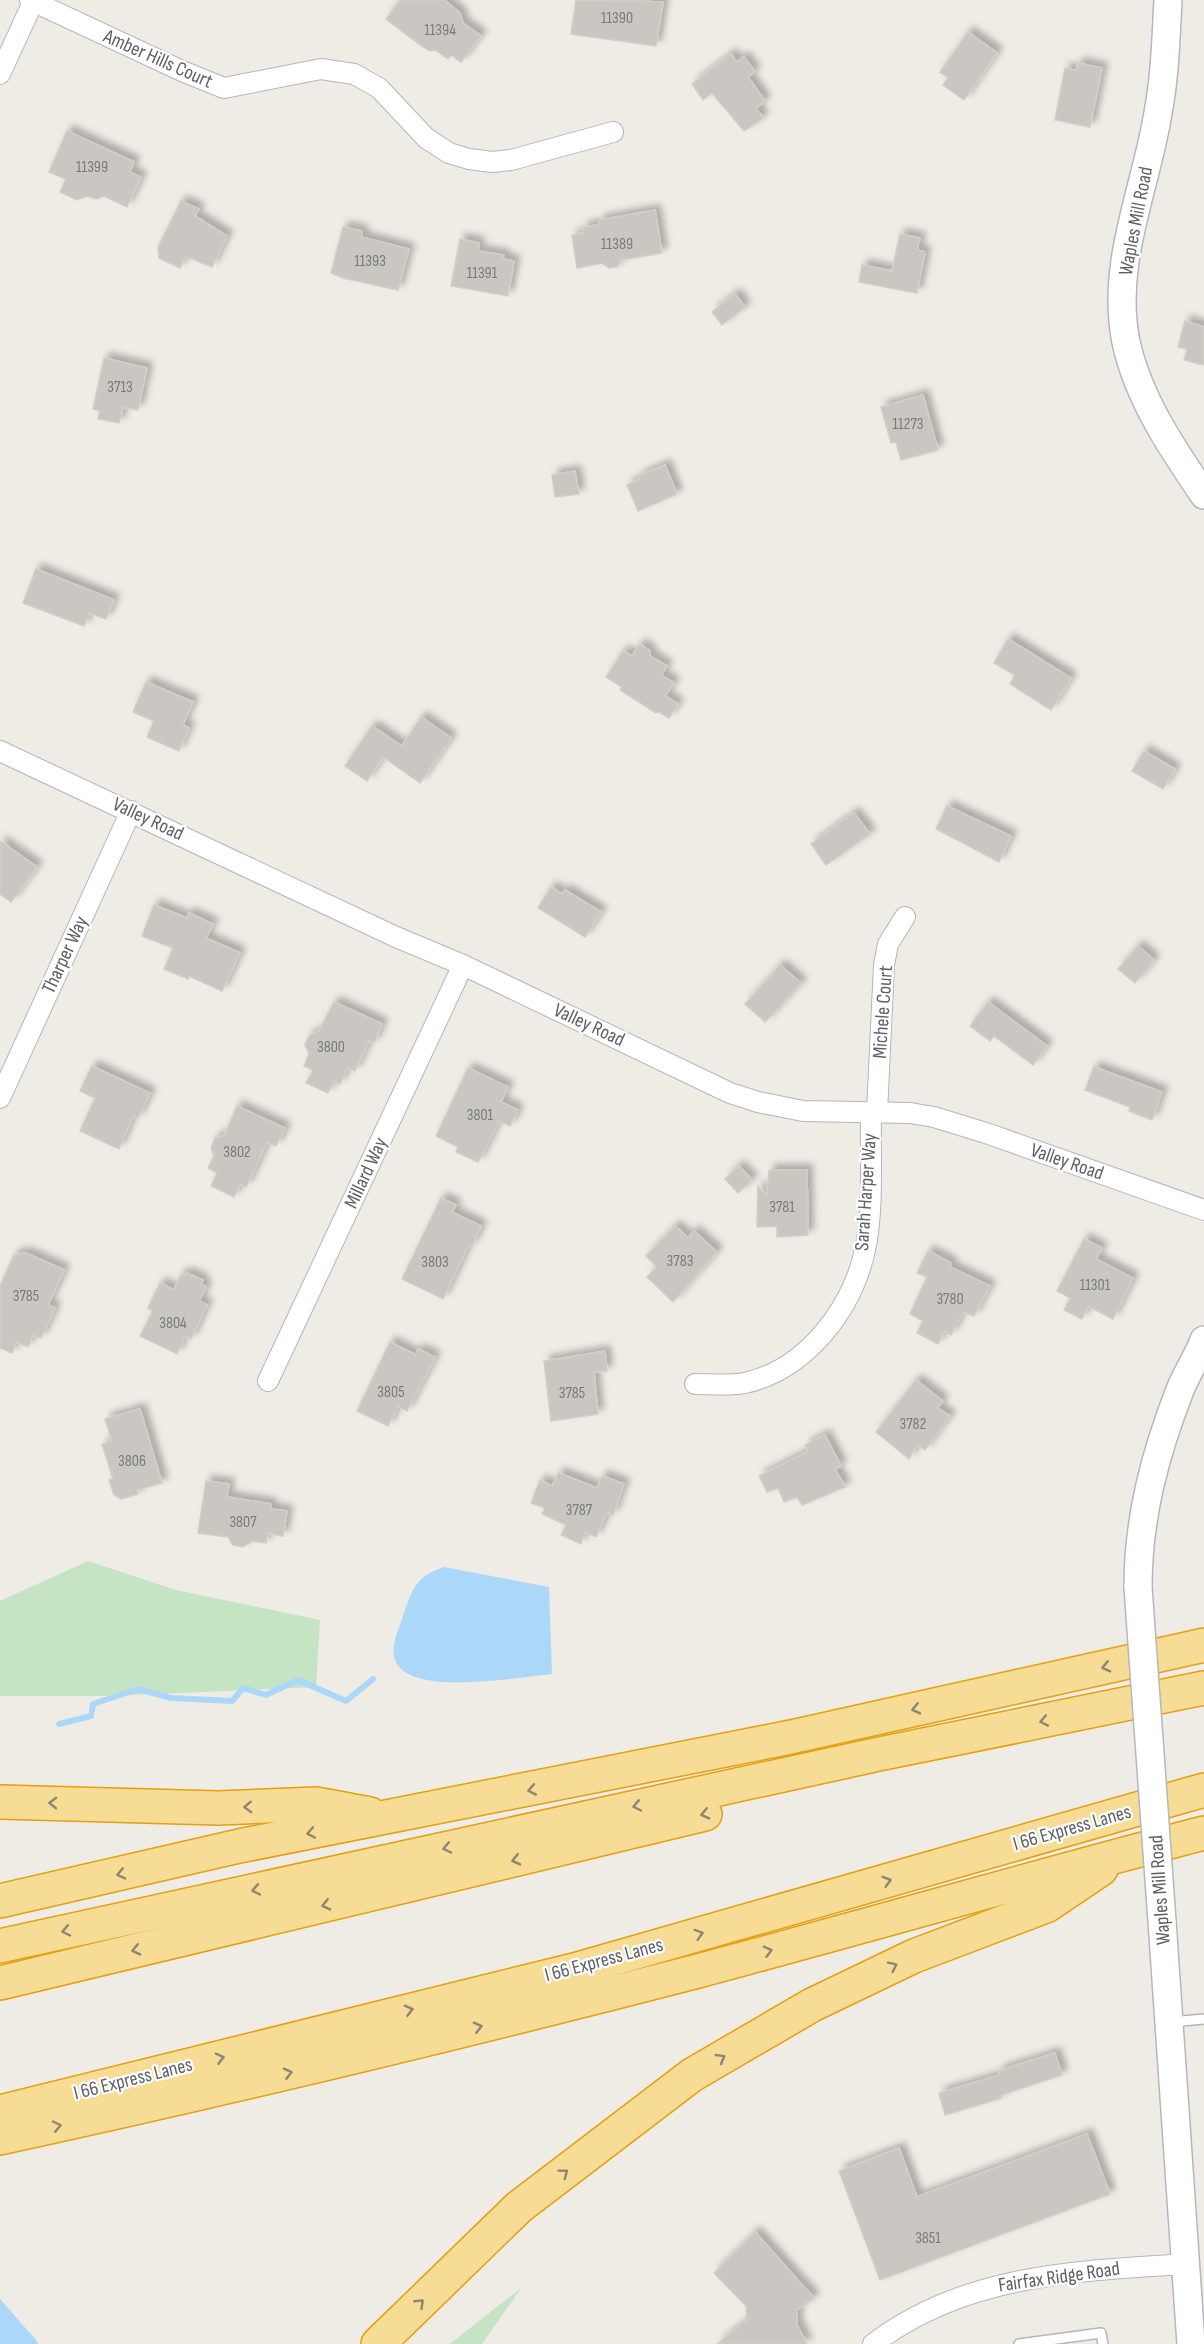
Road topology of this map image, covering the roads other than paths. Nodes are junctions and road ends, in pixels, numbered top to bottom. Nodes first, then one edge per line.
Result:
1 (33, 0) edge
2 (1168, 0) edge
3 (0, 74) edge
4 (613, 132) dead end
5 (1204, 495) edge
6 (0, 750) edge
7 (131, 811) junction
8 (905, 916) dead end
9 (463, 965) junction
10 (0, 1098) edge
11 (874, 1112) junction
12 (1204, 1210) edge
13 (1204, 1340) edge
14 (268, 1381) dead end
15 (695, 1384) dead end
16 (1204, 1645) edge
17 (1204, 1688) edge
18 (879, 1754) junction
19 (1204, 1791) edge
20 (0, 1802) edge
21 (390, 1818) junction
22 (1204, 1833) edge
23 (1124, 1854) junction
24 (0, 1901) edge
25 (0, 1946) edge
26 (0, 1983) edge
27 (1204, 2019) edge
28 (1170, 2022) junction
29 (5, 2110) edge
30 (0, 2138) edge
31 (1191, 2263) junction
32 (877, 2343) edge
33 (378, 2344) edge
34 (1019, 2344) edge
35 (1103, 2344) edge
36 (1191, 2344) edge

1 - 3 street
1 - 4 street, Amber Hills Court
2 - 5 main road, Waples Mill Road
6 - 7 street, Valley Road
7 - 9 street, Valley Road
7 - 10 street, Tharper Way
8 - 11 street, Michele Court
9 - 11 street, Valley Road
9 - 14 street, Millard Way
11 - 12 street, Valley Road
11 - 15 street, Sarah Harper Way
13 - 28 main road, Waples Mill Road, bridge
16 -> 21 highway
17 -> 18 highway
18 -> 25 highway
18 -> 26 highway
29 -> 19 highway, I 66 Express Lanes
21 -> 20 highway
21 -> 24 highway
22 - 23 highway
30 -> 23 highway
33 -> 23 highway
27 - 28 lane
28 - 31 main road, Waples Mill Road
31 - 32 street, Fairfax Ridge Road
31 - 36 main road, Waples Mill Road
34 - 35 lane

